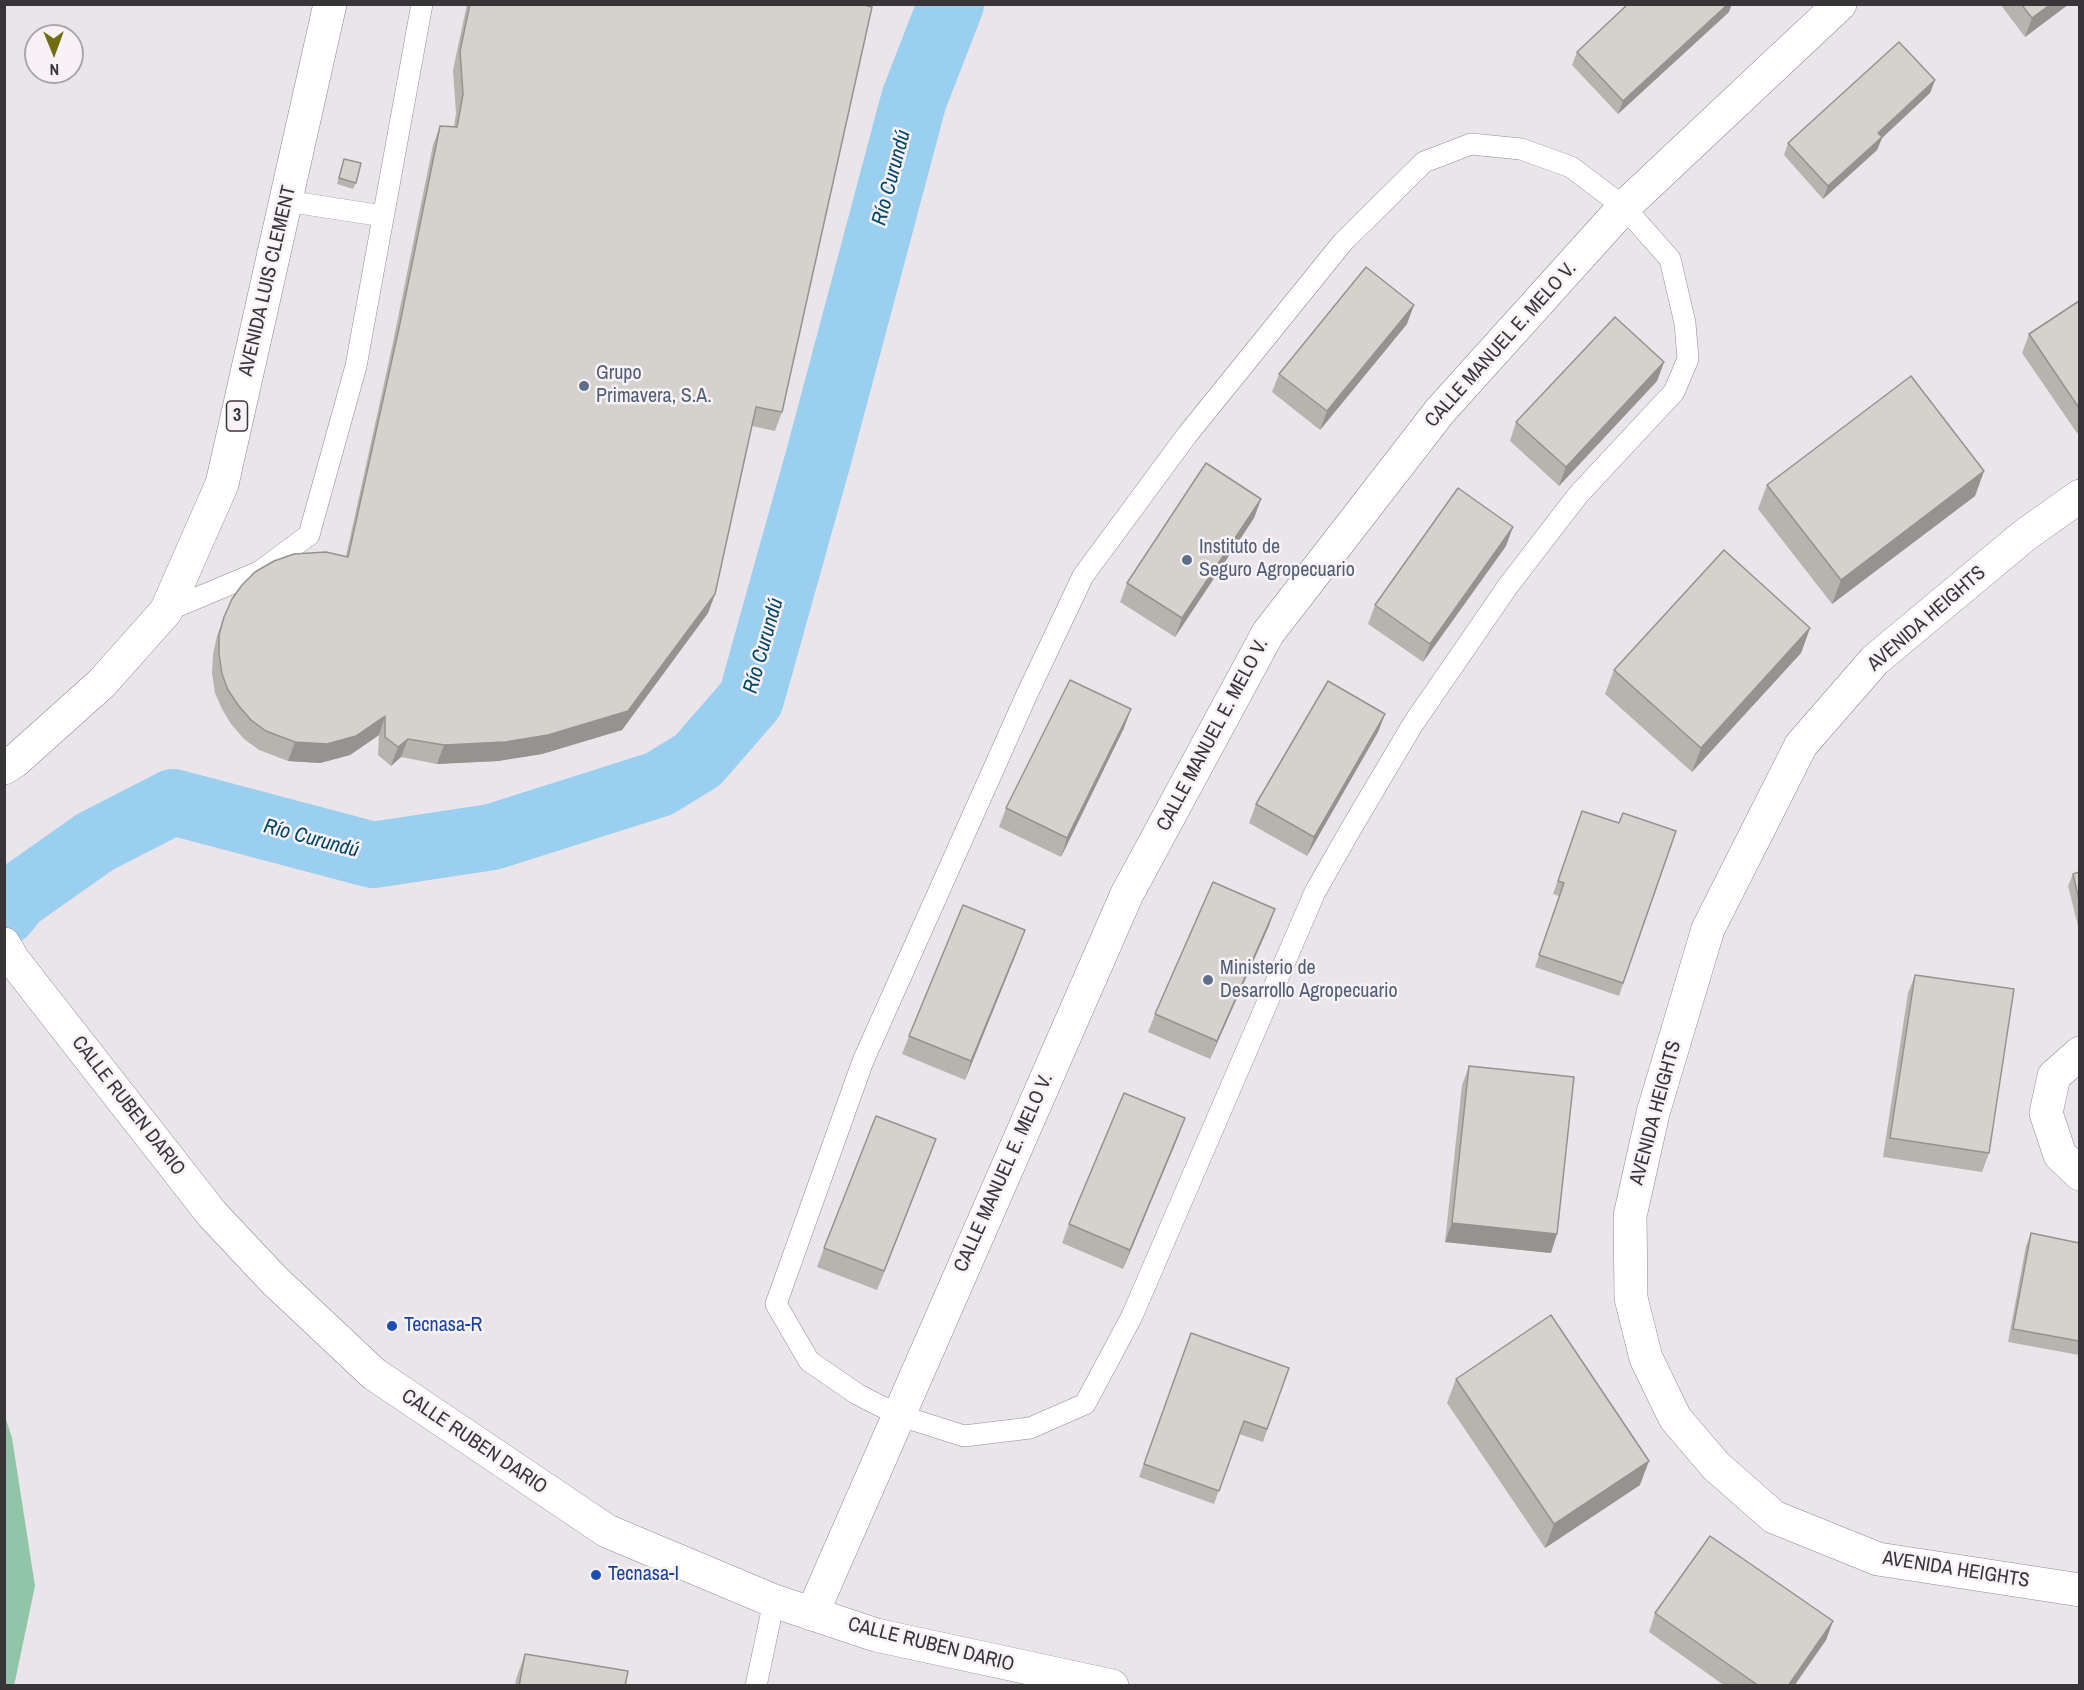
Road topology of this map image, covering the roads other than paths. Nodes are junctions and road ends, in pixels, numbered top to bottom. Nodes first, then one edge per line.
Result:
1 (330, 4) edge
2 (422, 4) edge
3 (1840, 4) edge
4 (286, 201) junction
5 (1624, 207) junction
6 (383, 216) junction
7 (2079, 496) edge
8 (166, 611) junction
9 (8, 769) edge
10 (10, 952) edge
11 (2079, 1053) edge
12 (2079, 1174) edge
13 (898, 1415) junction
14 (2079, 1590) edge
15 (774, 1601) junction
16 (812, 1614) junction
17 (756, 1686) edge
18 (1112, 1686) edge

1 - 4 street, AVENIDA LUIS CLEMENT / 3
2 - 6 lane
3 - 5 street, CALLE MANUEL E. MELO V.
4 - 6 lane
4 - 8 street, AVENIDA LUIS CLEMENT / 3
5 - 13 street, CALLE MANUEL E. MELO V.
5 - 13 lane
5 - 13 lane
6 - 8 lane
7 - 14 street, AVENIDA HEIGHTS
8 - 9 street, AVENIDA LUIS CLEMENT / 3
10 - 15 street, CALLE RUBEN DARIO
11 - 12 street
13 - 16 street, CALLE MANUEL E. MELO V.
15 - 16 street, CALLE RUBEN DARIO
15 - 17 lane
16 - 18 street, CALLE RUBEN DARIO

